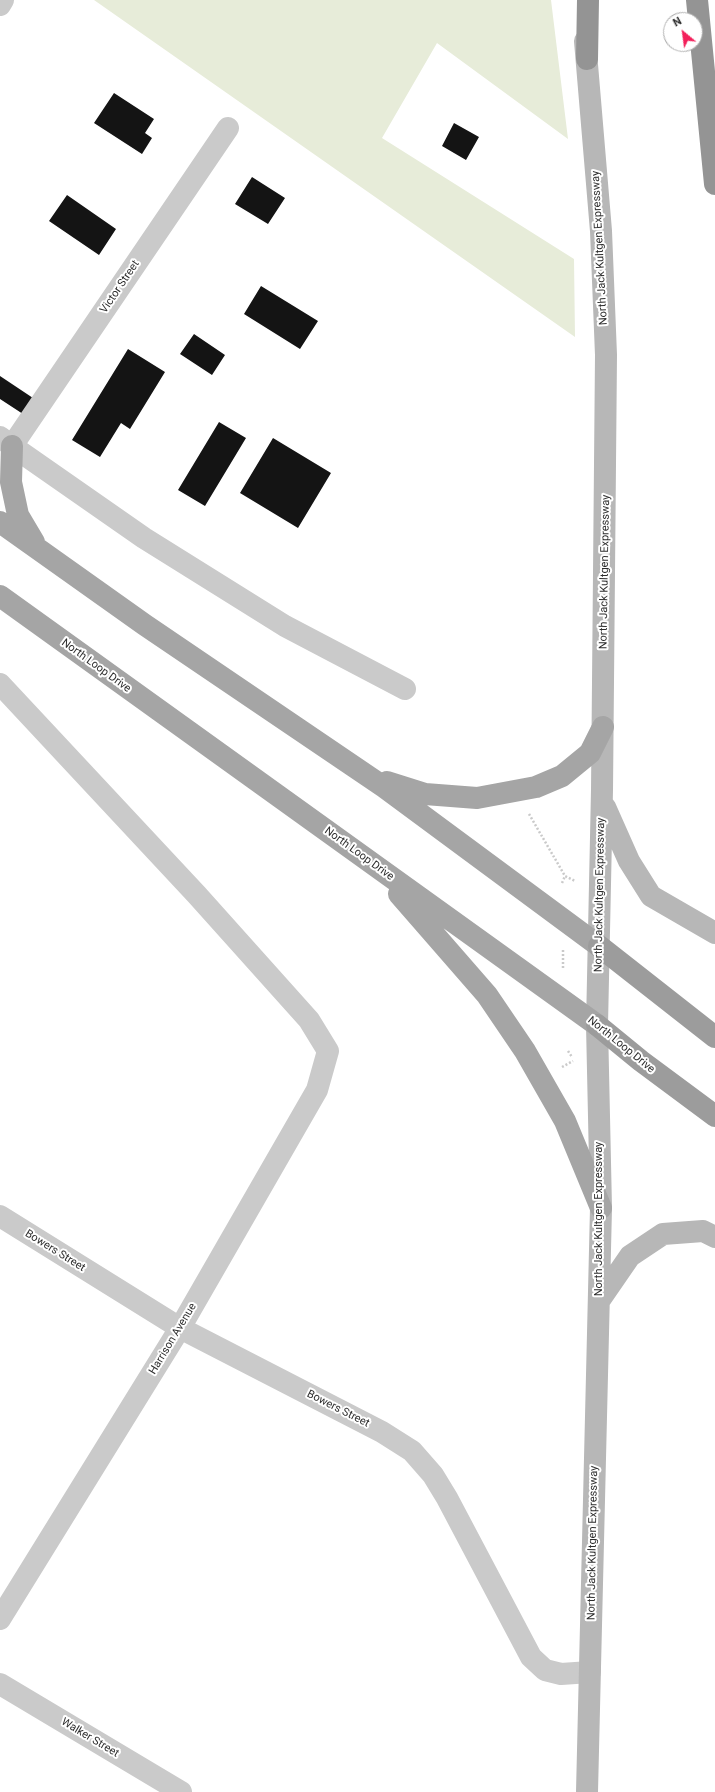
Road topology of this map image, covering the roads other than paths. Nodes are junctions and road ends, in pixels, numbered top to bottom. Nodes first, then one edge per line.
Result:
1 (3, 0) edge
2 (579, 0) edge
3 (588, 0) edge
4 (697, 0) edge
5 (0, 5) edge
6 (587, 58) junction
7 (228, 128) dead end
8 (715, 169) edge
9 (715, 184) edge
10 (715, 191) edge
11 (6, 441) edge
12 (0, 522) edge
13 (37, 548) junction
14 (0, 596) edge
15 (0, 684) edge
16 (405, 690) dead end
17 (8, 706) edge
18 (603, 727) junction
19 (368, 776) junction
20 (602, 800) junction
21 (372, 863) junction
22 (715, 933) edge
23 (599, 946) junction
24 (597, 1025) junction
25 (715, 1037) edge
26 (715, 1116) edge
27 (601, 1208) junction
28 (0, 1216) edge
29 (715, 1237) edge
30 (599, 1301) junction
31 (180, 1328) junction
32 (0, 1619) edge
33 (590, 1672) junction
34 (0, 1684) edge
35 (181, 1792) edge
36 (587, 1792) edge

1 - 5 street
2 - 6 main road, North Jack Kultgen Expressway
3 - 6 highway
4 - 9 highway
6 - 18 main road, North Jack Kultgen Expressway
7 - 11 street, Victor Street
8 - 9 highway
9 - 10 highway
11 - 13 main road
11 - 16 street
12 - 13 main road
13 - 19 main road
14 - 21 main road, North Loop Drive
15 - 17 street
17 - 31 street, Harrison Avenue
18 - 19 main road
18 - 20 main road, North Jack Kultgen Expressway
19 - 23 main road
20 - 22 main road
20 - 23 main road, North Jack Kultgen Expressway
21 - 24 main road, North Loop Drive
21 - 27 main road
23 - 24 main road, North Jack Kultgen Expressway
23 - 25 highway
24 - 26 highway, North Loop Drive
24 - 27 main road, North Jack Kultgen Expressway
27 - 30 main road, North Jack Kultgen Expressway
28 - 31 street, Bowers Street
29 - 30 main road
30 - 33 main road, North Jack Kultgen Expressway
31 - 32 street, Harrison Avenue
31 - 33 street, Bowers Street
33 - 36 main road, North Jack Kultgen Expressway
34 - 35 street, Walker Street

